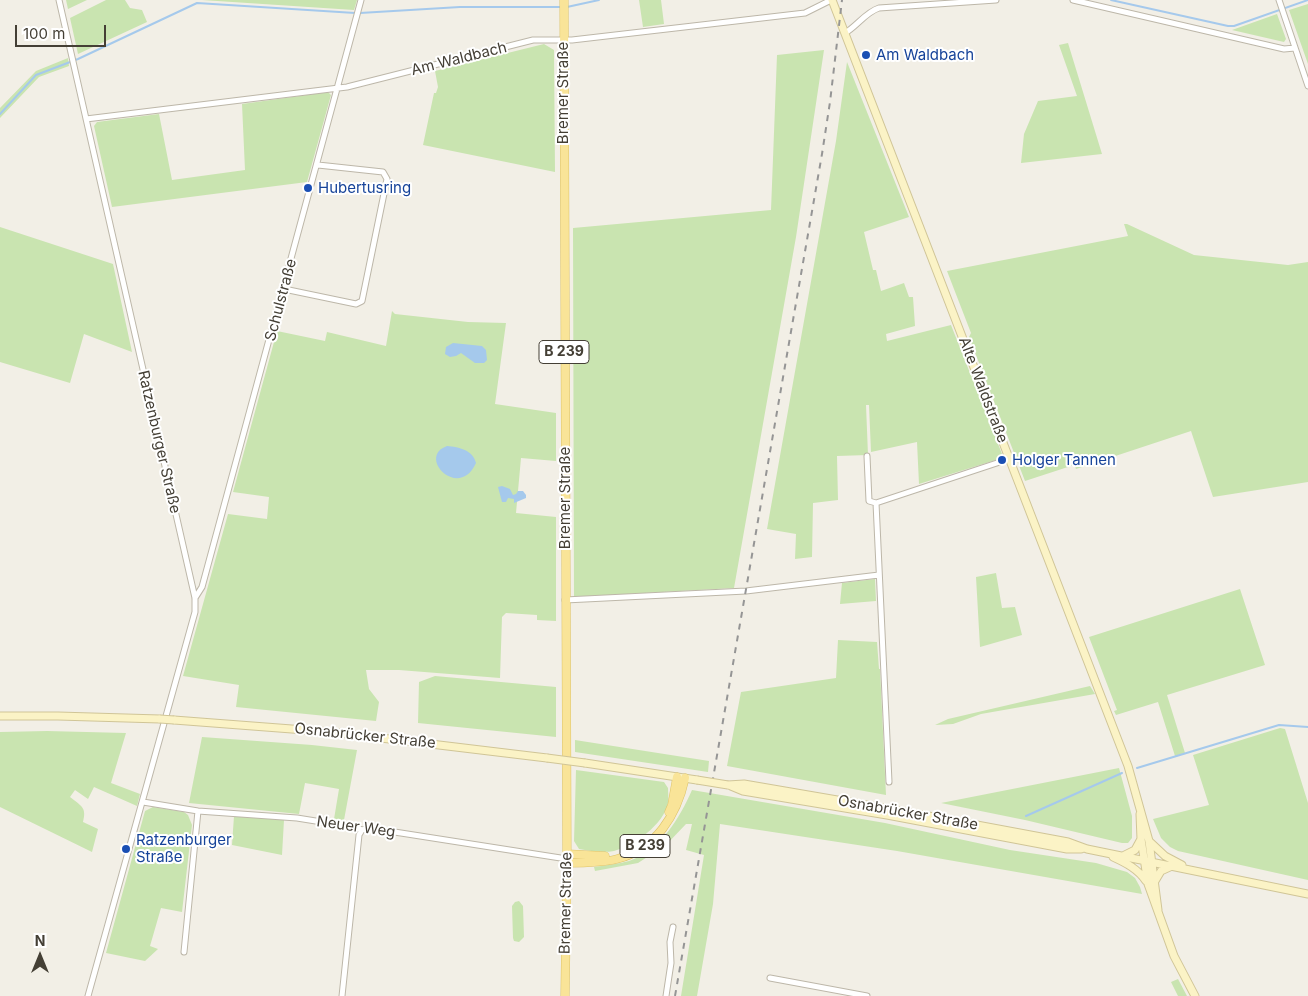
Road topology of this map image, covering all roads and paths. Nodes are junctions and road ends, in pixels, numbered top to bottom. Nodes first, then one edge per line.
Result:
1 (59, 0) edge
2 (362, 0) edge
3 (832, 0) edge
4 (996, 0) edge
5 (1073, 0) edge
6 (1280, 2) edge
7 (564, 4) edge
8 (845, 33) junction
9 (563, 40) junction
10 (1295, 48) junction
11 (1308, 86) edge
12 (338, 88) junction
13 (86, 119) junction
14 (318, 165) junction
15 (284, 289) junction
16 (867, 456) dead end
17 (1009, 459) junction
18 (876, 504) junction
19 (879, 575) junction
20 (195, 598) junction
21 (565, 600) junction
22 (0, 716) edge
23 (681, 777) junction
24 (889, 782) dead end
25 (144, 802) junction
26 (1140, 810) junction
27 (198, 811) junction
28 (362, 830) junction
29 (1141, 839) junction
30 (1149, 841) junction
31 (1106, 853) junction
32 (1123, 856) junction
33 (567, 859) junction
34 (1144, 860) junction
35 (1152, 862) junction
36 (1172, 866) junction
37 (1189, 869) junction
38 (1151, 882) junction
39 (1308, 894) edge
40 (673, 927) dead end
41 (184, 952) dead end
42 (770, 978) dead end
43 (88, 996) edge
44 (342, 996) edge
45 (565, 996) edge
46 (666, 996) edge
47 (867, 996) edge
48 (1195, 996) edge

1 - 13 street, Ratzenburger Straße
2 - 12 street, Schulstraße
3 - 8 main road, Alte Waldstraße
3 - 9 street, Am Waldbach
4 - 8 street
5 - 10 street
6 - 10 street
7 - 9 main road, Bremer Straße / B 239
8 - 17 main road, Alte Waldstraße
9 - 12 street, Am Waldbach
9 - 21 main road, Bremer Straße / B 239
10 - 11 street
12 - 13 street, Am Waldbach
12 - 14 street, Schulstraße
13 - 20 street, Ratzenburger Straße
14 - 15 street, Schulstraße
14 - 15 street
15 - 20 street, Schulstraße
16 - 18 street
17 - 18 street
17 - 26 main road, Alte Waldstraße
18 - 19 street
19 - 21 street
19 - 24 street
20 - 25 street, Ratzenburger Straße
21 - 33 main road, Bremer Straße / B 239
22 - 23 main road, Osnabrücker Straße, bridge
23 - 31 main road, Osnabrücker Straße, bridge
23 - 33 main road, B 239
25 - 27 street, Neuer Weg
25 - 43 street, Ratzenburger Straße
26 - 29 main road, Alte Waldstraße
26 - 30 main road, Alte Waldstraße
27 - 28 street, Neuer Weg
27 - 41 street
28 - 33 street, Neuer Weg
28 - 44 street
29 - 32 main road
29 - 34 main road, Alte Waldstraße
30 - 35 main road, Alte Waldstraße
30 - 37 main road
31 - 32 main road, Osnabrücker Straße
31 - 38 main road
32 - 34 main road, Osnabrücker Straße
33 - 45 main road, Bremer Straße / B 239
34 - 35 main road, Osnabrücker Straße
34 - 38 main road, Alte Waldstraße
35 - 36 main road, Osnabrücker Straße
35 - 38 main road, Alte Waldstraße
36 - 37 main road, Osnabrücker Straße
36 - 38 main road
37 - 39 main road, Osnabrücker Straße
38 - 48 main road, Alte Waldstraße
40 - 46 street
42 - 47 street

